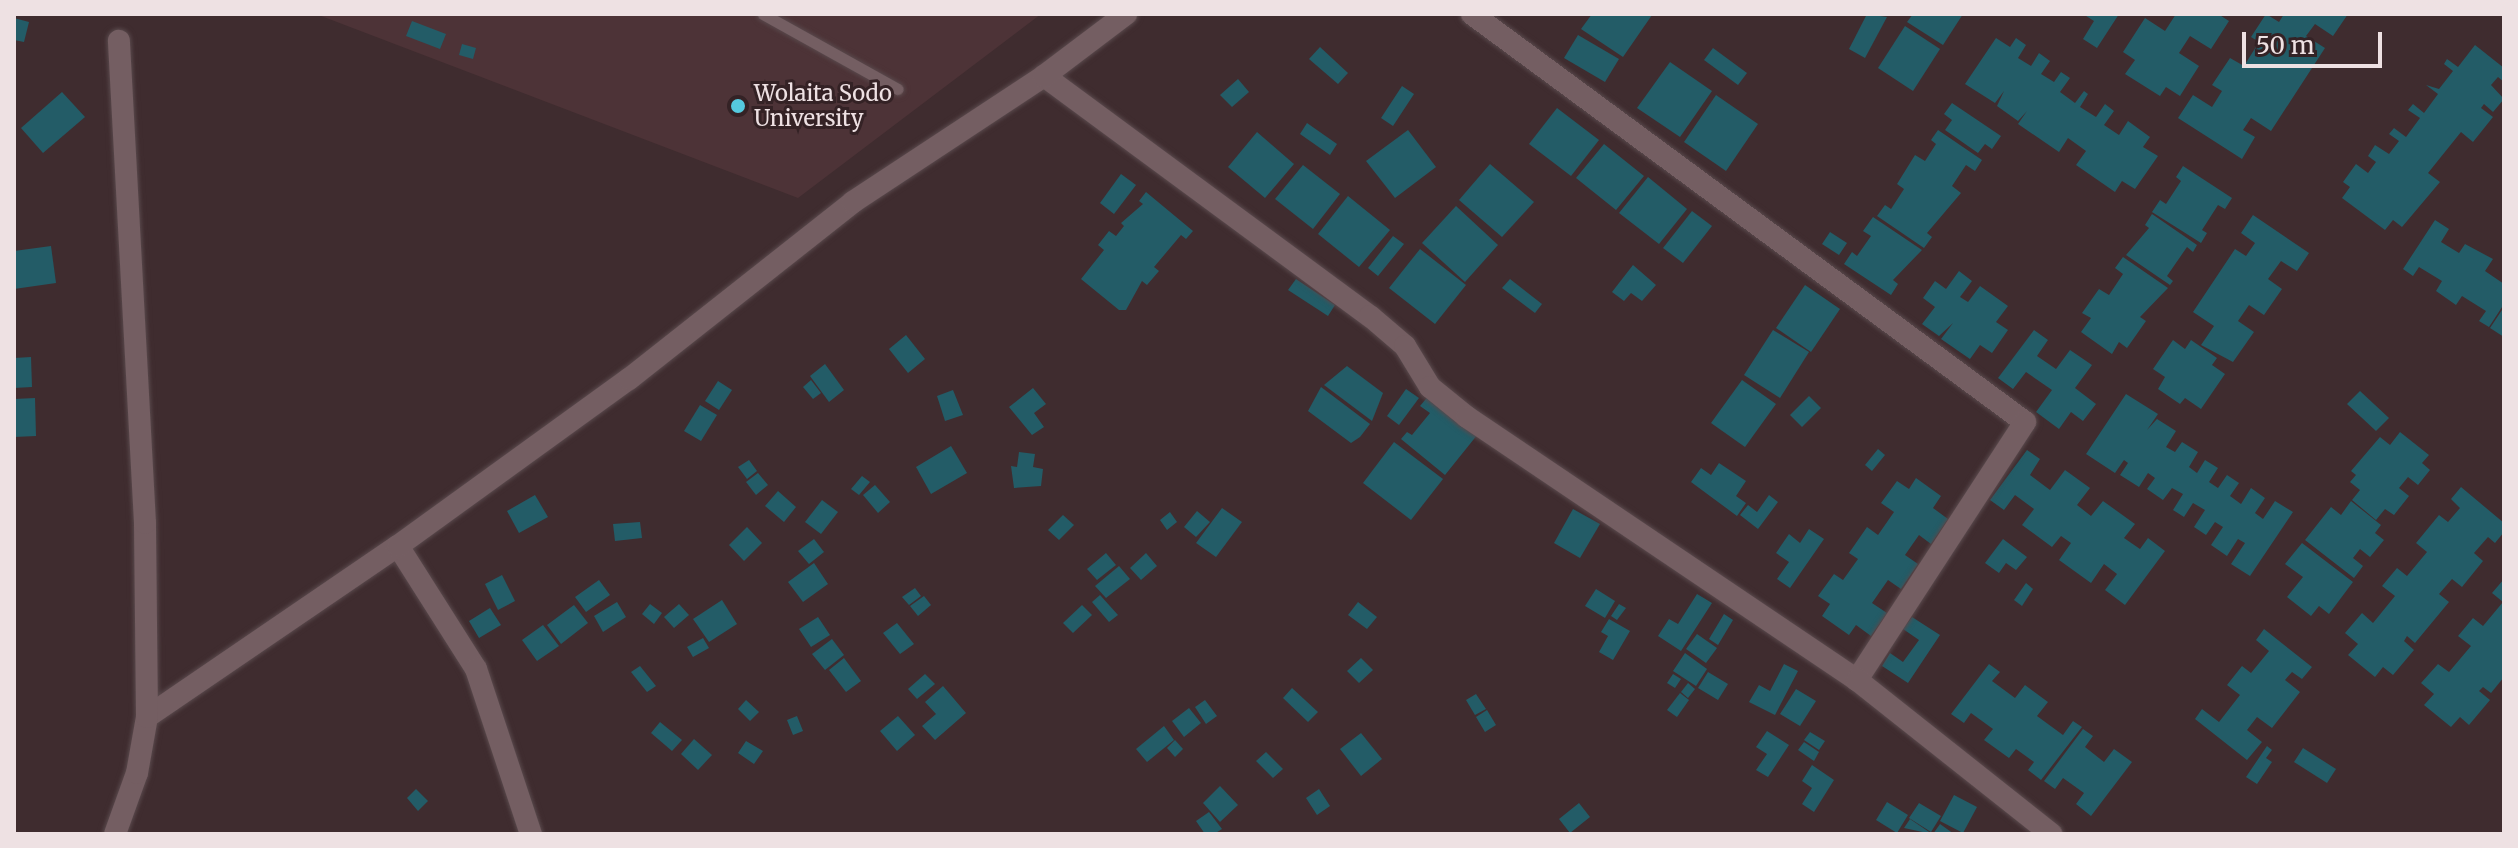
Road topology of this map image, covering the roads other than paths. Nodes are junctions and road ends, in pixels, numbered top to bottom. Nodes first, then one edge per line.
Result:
1 (763, 14) edge
2 (1126, 14) edge
3 (1472, 14) edge
4 (119, 41) dead end
5 (1044, 76) junction
6 (898, 89) dead end
7 (398, 546) junction
8 (1857, 680) junction
9 (147, 717) junction
10 (115, 834) edge
11 (531, 834) edge
12 (2051, 834) edge

1 - 6 lane
2 - 5 street
3 - 8 street
4 - 9 street
5 - 7 street
5 - 8 street
7 - 9 street
7 - 11 street
8 - 12 street
9 - 10 street

